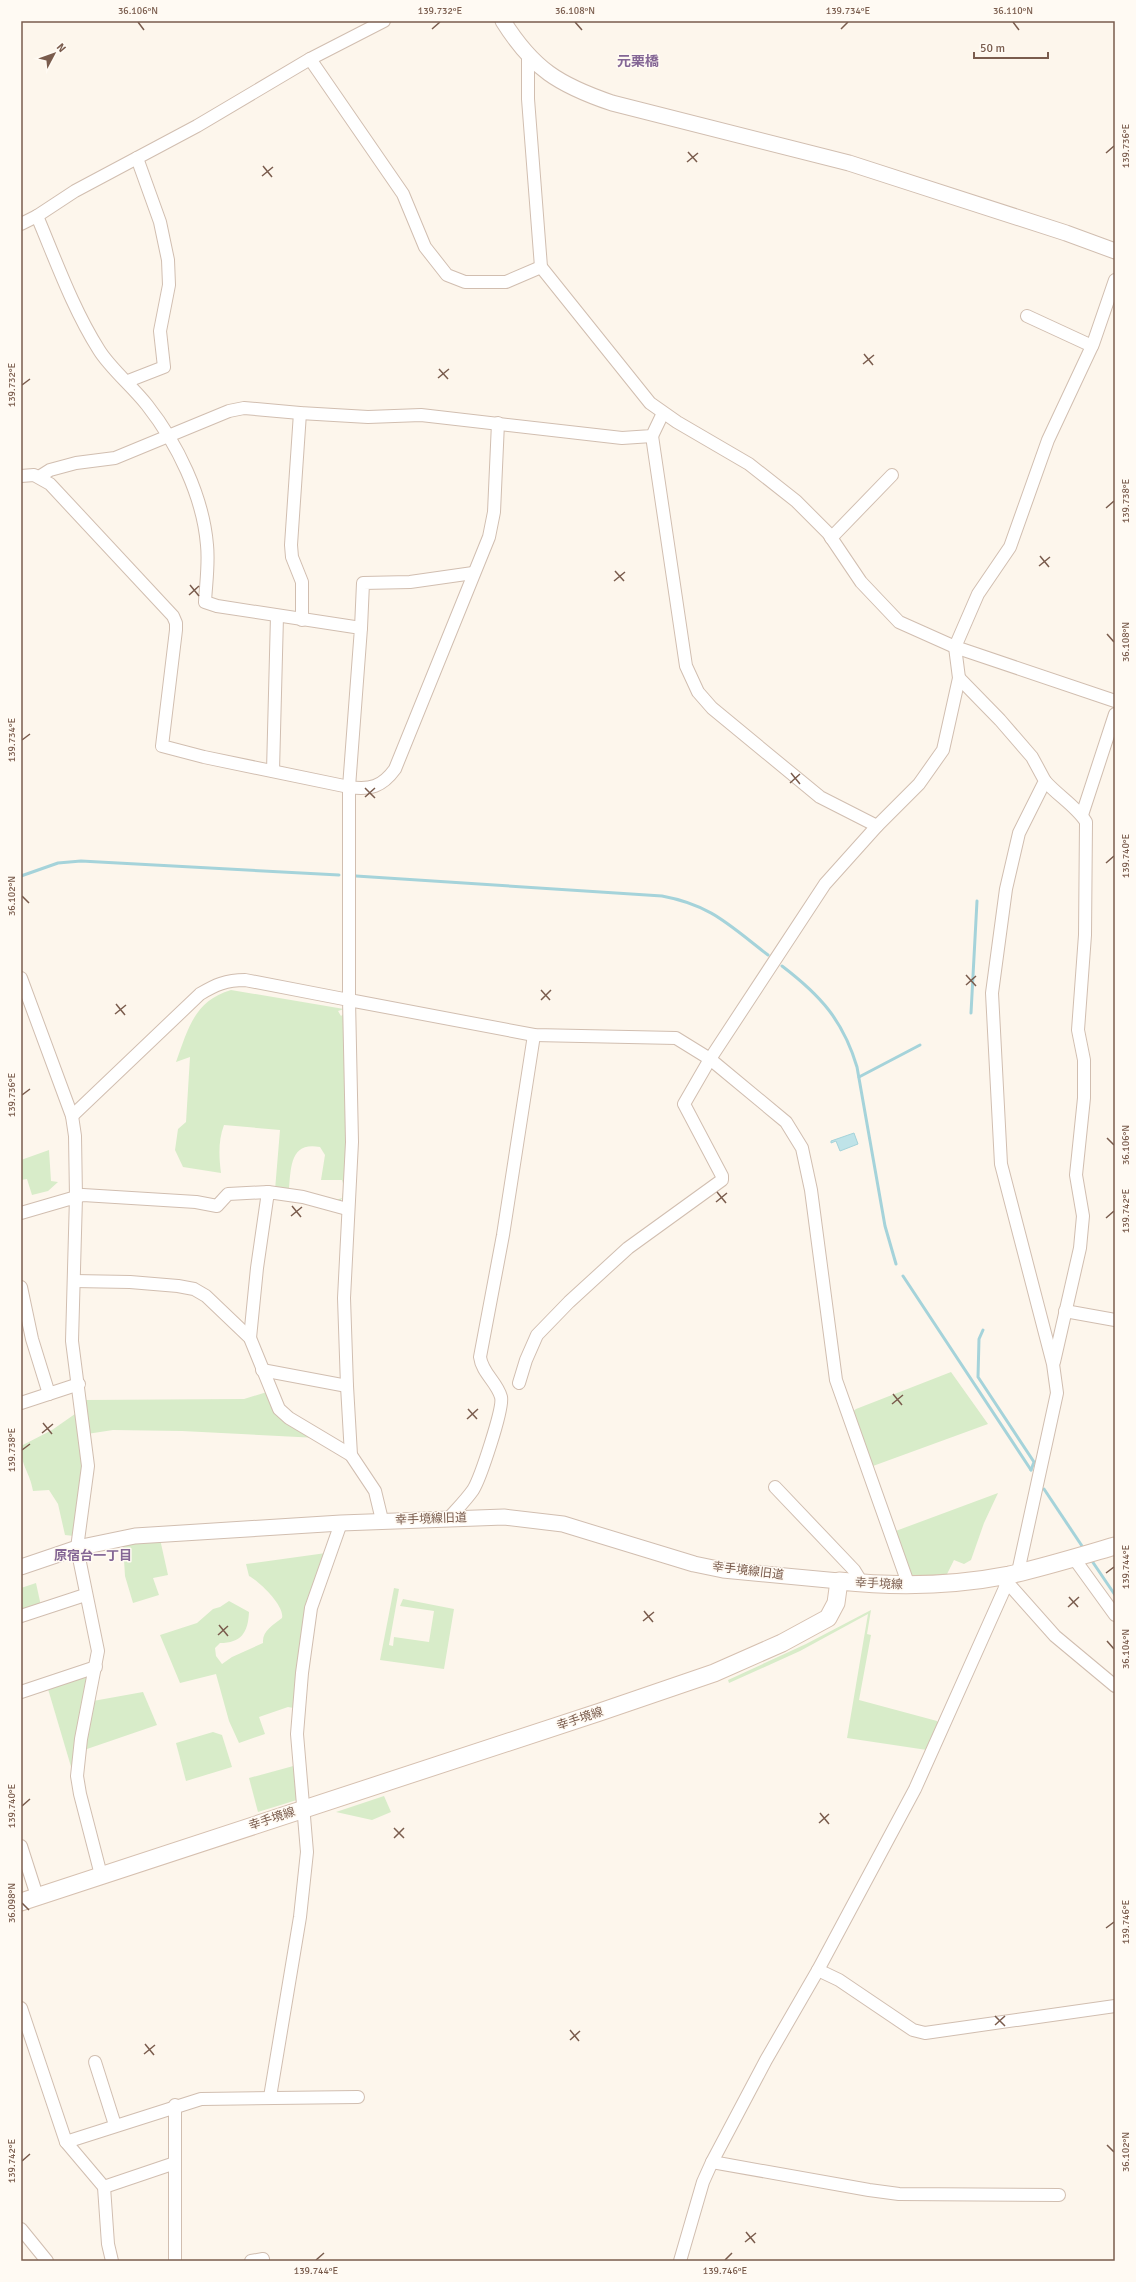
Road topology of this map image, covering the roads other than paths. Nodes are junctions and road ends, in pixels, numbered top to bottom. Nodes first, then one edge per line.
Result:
1 (384, 21) edge
2 (502, 21) edge
3 (528, 55) junction
4 (310, 59) junction
5 (137, 158) junction
6 (37, 216) junction
7 (21, 224) edge
8 (1115, 251) edge
9 (541, 267) junction
10 (1115, 280) edge
11 (1027, 316) dead end
12 (1092, 346) junction
13 (128, 381) junction
14 (663, 412) junction
15 (300, 414) junction
16 (498, 423) junction
17 (169, 436) junction
18 (652, 436) junction
19 (892, 475) dead end
20 (21, 476) edge
21 (39, 477) junction
22 (831, 538) junction
23 (473, 573) junction
24 (277, 616) junction
25 (302, 620) junction
26 (361, 628) junction
27 (955, 647) junction
28 (959, 678) junction
29 (1115, 701) edge
30 (1115, 714) edge
31 (273, 771) junction
32 (1045, 781) junction
33 (349, 787) junction
34 (1082, 815) junction
35 (877, 826) junction
36 (21, 978) edge
37 (349, 1000) junction
38 (534, 1036) junction
39 (710, 1059) junction
40 (72, 1116) junction
41 (268, 1192) junction
42 (76, 1197) junction
43 (347, 1209) junction
44 (21, 1213) edge
45 (74, 1282) junction
46 (21, 1287) edge
47 (1065, 1311) junction
48 (1115, 1320) edge
49 (250, 1338) junction
50 (27, 1341) edge
51 (1053, 1364) junction
52 (262, 1370) junction
53 (519, 1383) dead end
54 (79, 1384) junction
55 (347, 1386) junction
56 (49, 1394) junction
57 (21, 1403) edge
58 (351, 1455) junction
59 (775, 1487) dead end
60 (449, 1518) junction
61 (382, 1520) junction
62 (341, 1522) junction
63 (1115, 1546) edge
64 (77, 1548) junction
65 (1073, 1558) junction
66 (21, 1567) edge
67 (1011, 1576) junction
68 (839, 1581) junction
69 (862, 1583) junction
70 (909, 1586) junction
71 (85, 1595) junction
72 (1115, 1615) edge
73 (21, 1616) edge
74 (96, 1667) junction
75 (1115, 1686) edge
76 (21, 1692) edge
77 (304, 1809) junction
78 (21, 1846) edge
79 (101, 1875) junction
80 (37, 1896) junction
81 (21, 1902) edge
82 (818, 1970) junction
83 (1115, 2006) edge
84 (21, 2008) edge
85 (95, 2062) dead end
86 (270, 2097) junction
87 (358, 2097) dead end
88 (175, 2106) junction
89 (115, 2125) junction
90 (66, 2142) junction
91 (712, 2162) junction
92 (175, 2164) junction
93 (104, 2187) junction
94 (1059, 2195) dead end
95 (21, 2229) edge
96 (263, 2259) dead end
97 (47, 2261) edge
98 (112, 2261) edge
99 (175, 2261) edge
100 (251, 2261) edge
101 (680, 2261) edge

1 - 4 street
2 - 3 street
3 - 8 street
3 - 9 street
4 - 5 street
4 - 9 street
5 - 6 street
5 - 13 street
6 - 7 street
6 - 13 street
9 - 14 street
10 - 12 street
11 - 12 street
12 - 27 street
13 - 17 street
14 - 18 street
14 - 22 street
15 - 16 street
15 - 17 street
15 - 25 street
16 - 18 street
16 - 23 street
17 - 21 street
17 - 24 street
18 - 35 street
19 - 22 street
20 - 21 street
21 - 31 street
22 - 27 street
23 - 26 street
23 - 33 street
24 - 25 street
24 - 31 street
25 - 26 street
26 - 33 street
27 - 28 street
27 - 29 street
28 - 32 street
28 - 35 street
30 - 34 street
31 - 33 street
32 - 34 street
32 - 51 street
33 - 37 street
34 - 47 street
35 - 39 street
36 - 40 street
37 - 38 street
37 - 40 street
37 - 43 street
38 - 39 street
38 - 60 street
39 - 53 street
39 - 70 street
40 - 42 street
41 - 42 street
41 - 43 street
41 - 49 street
42 - 44 street
42 - 45 street
43 - 55 street
45 - 49 street
45 - 54 street
46 - 50 street
47 - 48 street
47 - 51 street
49 - 52 street
50 - 56 street
51 - 67 street
52 - 55 street
52 - 58 street
54 - 56 street
54 - 64 street
55 - 58 street
56 - 57 street
58 - 61 street
59 - 69 street
60 - 61 street, 幸手境線旧道
60 - 68 street, 幸手境線旧道
61 - 62 street, 幸手境線旧道
62 - 64 street, 幸手境線旧道
62 - 77 street
63 - 65 main road, 幸手境線
64 - 66 street, 幸手境線旧道
64 - 71 street
65 - 67 main road, 幸手境線
65 - 72 street
67 - 70 main road, 幸手境線
67 - 75 street
67 - 82 street
68 - 69 main road, 幸手境線
68 - 77 main road, 幸手境線
69 - 70 main road, 幸手境線
71 - 73 street
71 - 74 street
74 - 76 street
74 - 79 street
77 - 79 main road, 幸手境線
77 - 86 street
78 - 80 street
79 - 80 main road, 幸手境線
80 - 81 main road, 幸手境線
82 - 83 street
82 - 91 street
84 - 90 street
85 - 89 street
86 - 87 street
86 - 88 street
88 - 89 street
88 - 92 street
89 - 90 street
90 - 93 street
91 - 94 street
91 - 101 street
92 - 93 street
92 - 99 street
93 - 98 street
95 - 97 street
96 - 100 street

